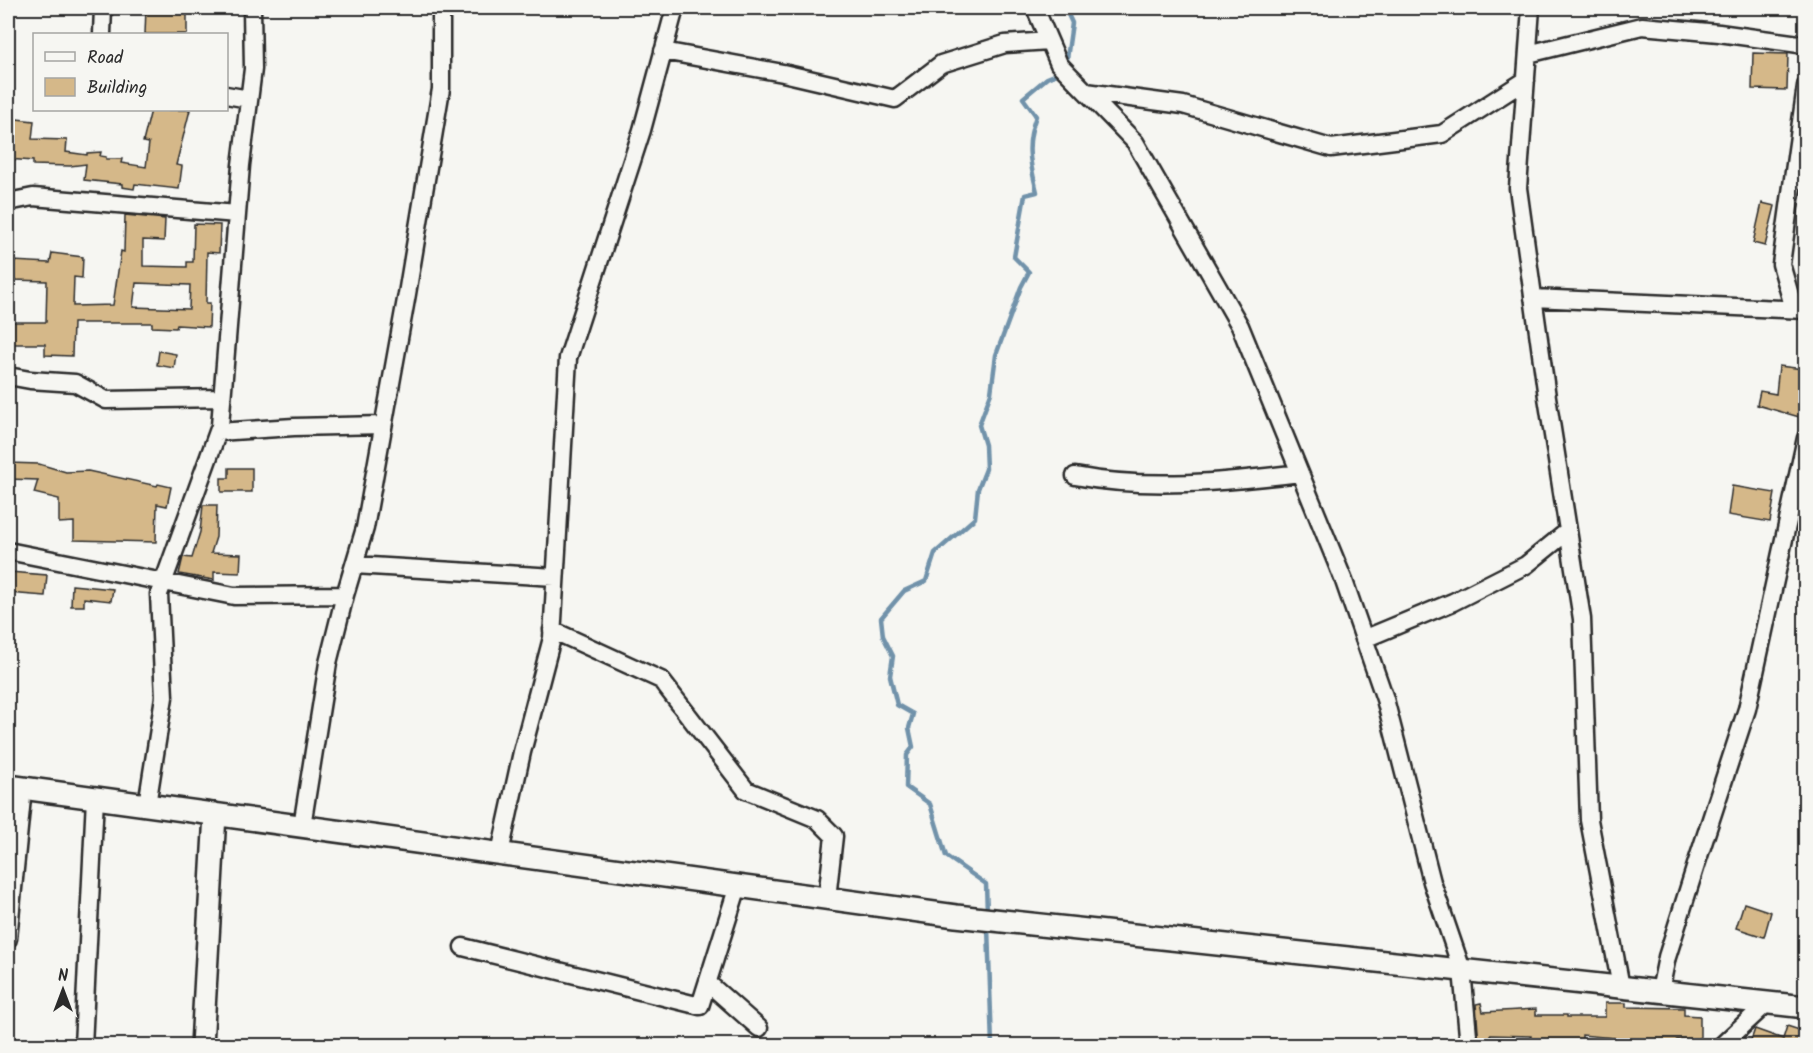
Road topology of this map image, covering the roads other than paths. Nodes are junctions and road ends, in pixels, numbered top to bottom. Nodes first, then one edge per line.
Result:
1 (103, 8) edge
2 (252, 8) edge
3 (441, 8) edge
4 (675, 8) edge
5 (1035, 8) edge
6 (1531, 8) edge
7 (102, 33) edge
8 (1049, 41) junction
9 (1806, 45) edge
10 (663, 51) junction
11 (1528, 54) junction
12 (1526, 80) junction
13 (1806, 86) edge
14 (1086, 92) junction
15 (228, 95) edge
16 (249, 99) junction
17 (8, 202) edge
18 (237, 214) junction
19 (1533, 297) junction
20 (1801, 313) edge
21 (8, 376) edge
22 (222, 398) junction
23 (383, 425) junction
24 (218, 432) junction
25 (1806, 438) edge
26 (1300, 474) junction
27 (1075, 476) dead end
28 (1799, 493) edge
29 (1568, 531) junction
30 (8, 551) edge
31 (354, 565) junction
32 (555, 577) junction
33 (164, 581) junction
34 (345, 595) junction
35 (552, 630) junction
36 (1364, 639) junction
37 (15, 787) edge
38 (95, 798) junction
39 (147, 805) junction
40 (215, 814) junction
41 (302, 826) junction
42 (500, 853) junction
43 (738, 886) junction
44 (827, 898) junction
45 (8, 939) edge
46 (464, 947) dead end
47 (1462, 970) junction
48 (708, 983) junction
49 (1621, 987) junction
50 (1660, 991) junction
51 (1767, 1003) junction
52 (1806, 1007) edge
53 (759, 1028) dead end
54 (1731, 1042) edge
55 (82, 1046) edge
56 (202, 1046) edge
57 (1469, 1046) edge

1 - 7 street
2 - 16 street
3 - 23 street
4 - 10 street
5 - 8 street
6 - 11 street
8 - 10 street
8 - 14 street
9 - 11 street
10 - 32 street
11 - 12 street
12 - 14 street
12 - 19 street
13 - 20 street
14 - 26 street
15 - 16 street
16 - 18 street
17 - 18 street
18 - 22 street
19 - 20 street
19 - 29 street
21 - 22 street
22 - 24 street
23 - 24 street
23 - 31 street
24 - 33 street
25 - 28 street
26 - 27 street
26 - 36 street
28 - 50 street
29 - 36 street
29 - 49 street
30 - 33 street
31 - 32 street
31 - 34 street
32 - 35 street
33 - 34 street
33 - 39 street
34 - 41 street
35 - 42 street
35 - 44 street
36 - 47 street
37 - 38 main road
37 - 45 street
38 - 39 main road
38 - 55 street
39 - 40 main road
40 - 41 main road
40 - 56 main road
41 - 42 main road
42 - 43 main road
43 - 44 main road
43 - 48 street
44 - 47 main road
46 - 48 street
47 - 49 main road
47 - 57 street
48 - 53 street
49 - 50 main road
50 - 51 main road
51 - 52 main road
51 - 54 street

